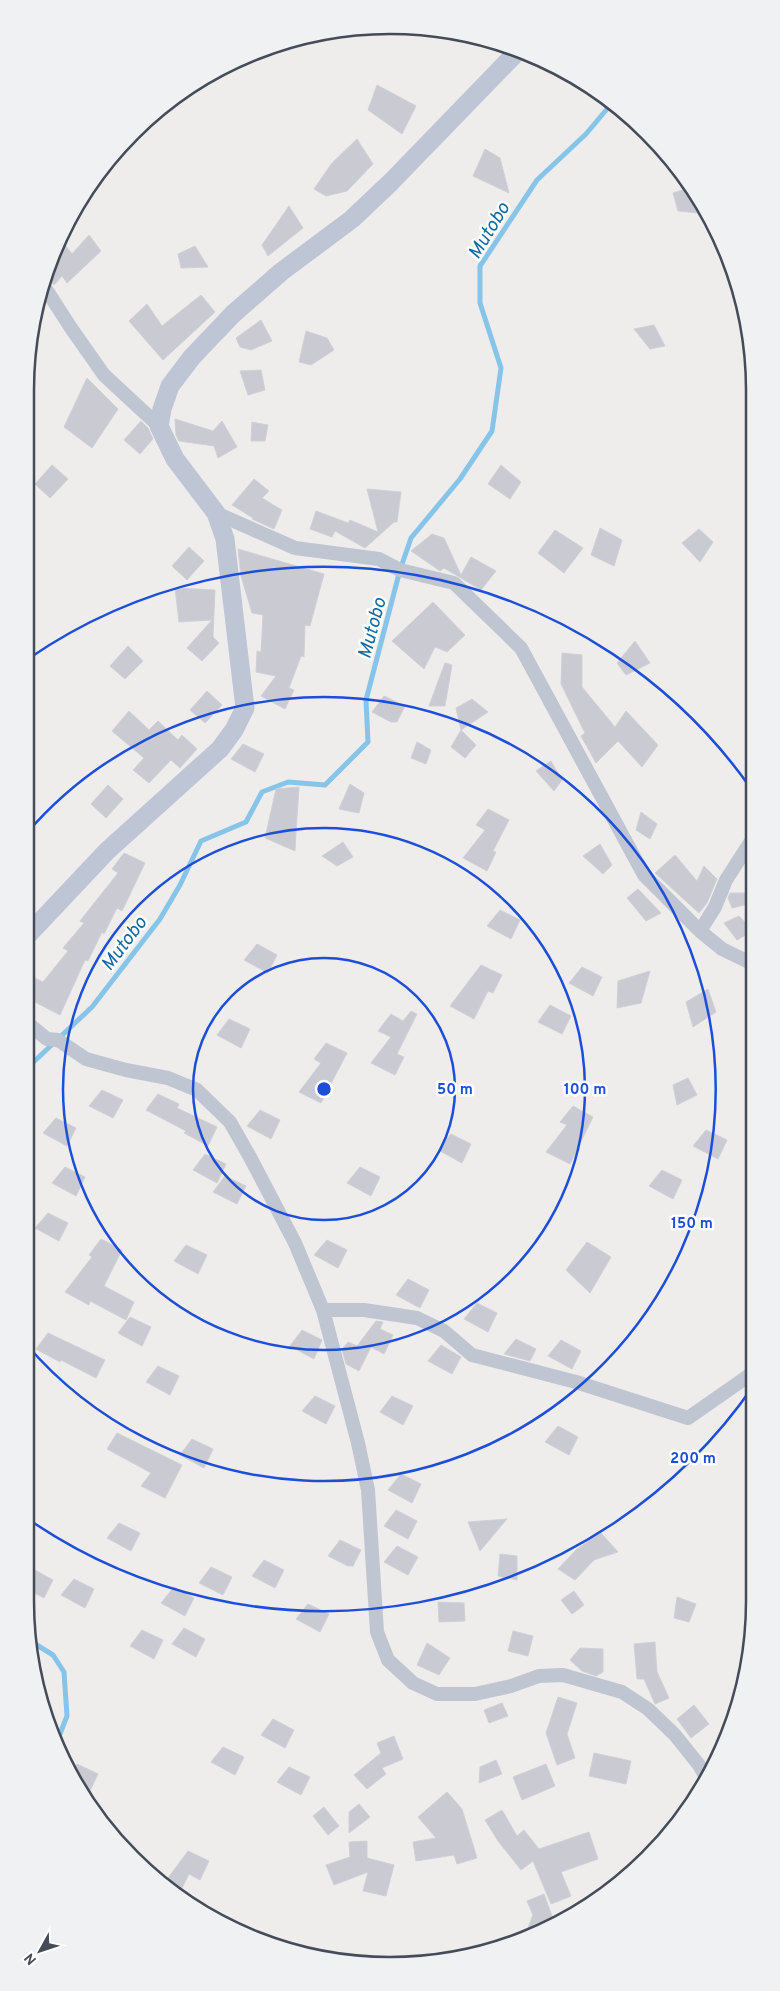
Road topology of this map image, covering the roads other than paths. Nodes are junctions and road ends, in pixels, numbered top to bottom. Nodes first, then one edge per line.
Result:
1 (512, 56) edge
2 (48, 292) edge
3 (158, 426) junction
4 (216, 513) junction
5 (746, 849) edge
6 (34, 928) edge
7 (700, 931) junction
8 (746, 961) edge
9 (34, 1028) edge
10 (323, 1310) junction
11 (746, 1378) edge
12 (703, 1772) edge

1 - 3 main road
2 - 3 street
3 - 4 main road
4 - 6 main road
4 - 7 street
5 - 7 street
7 - 8 street
9 - 10 street
10 - 11 street
10 - 12 street

